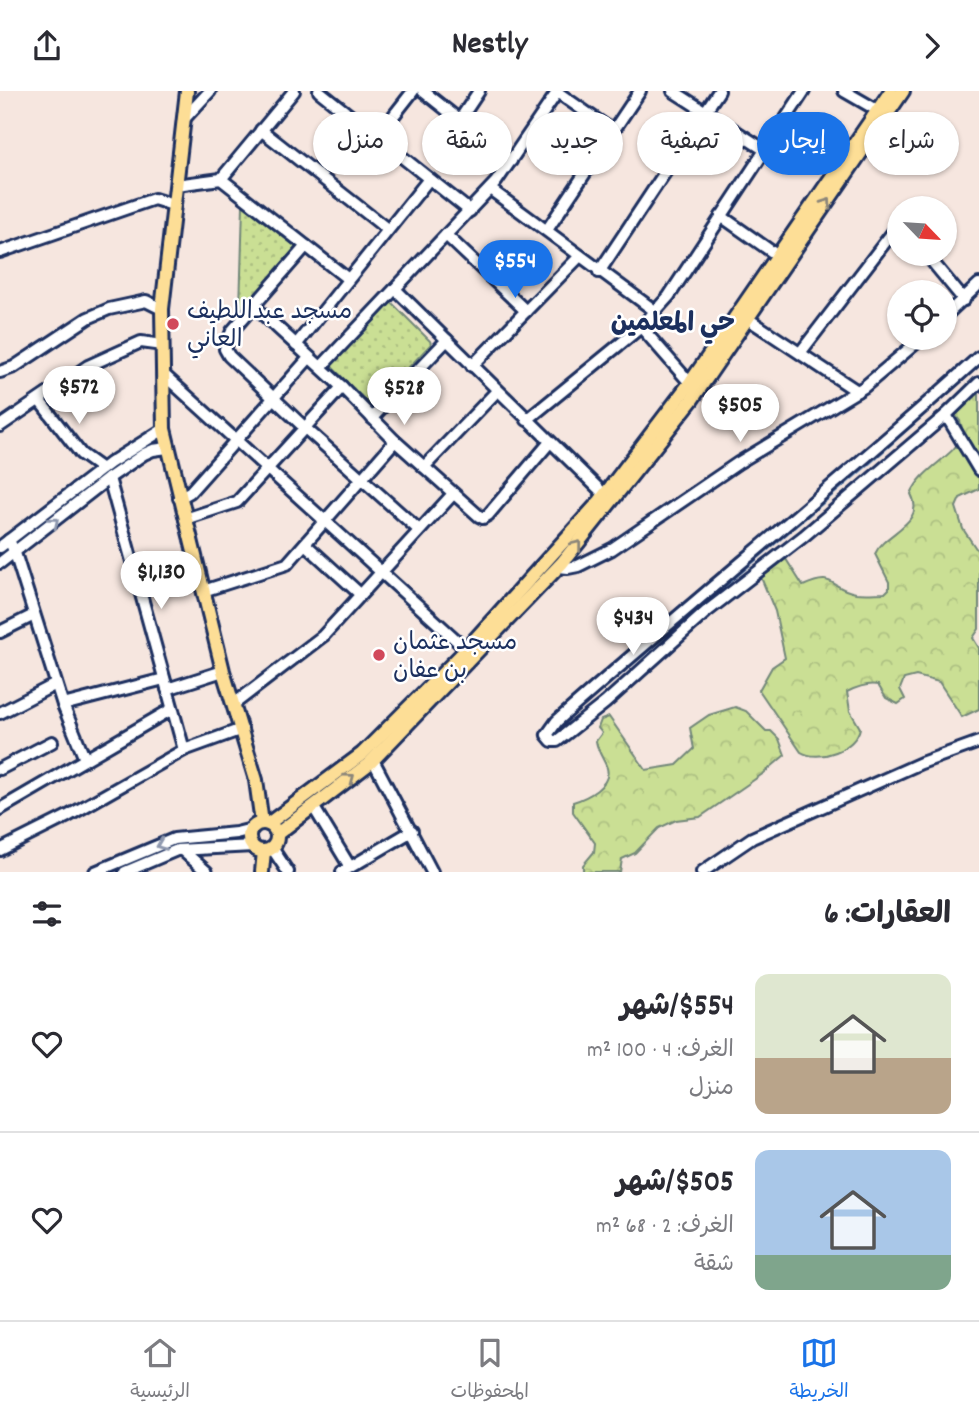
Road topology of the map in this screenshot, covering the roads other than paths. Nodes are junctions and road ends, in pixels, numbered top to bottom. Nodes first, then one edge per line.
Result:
1 (187, 91) edge
2 (210, 91) edge
3 (293, 91) edge
4 (319, 91) edge
5 (413, 91) edge
6 (423, 91) edge
7 (479, 91) edge
8 (640, 91) edge
9 (673, 91) edge
10 (719, 91) edge
11 (804, 91) edge
12 (844, 91) edge
13 (891, 91) edge
14 (903, 91) edge
15 (557, 92) edge
16 (877, 110) junction
17 (345, 112) edge
18 (397, 112) edge
19 (448, 112) edge
20 (465, 112) edge
21 (586, 112) edge
22 (705, 112) joint
23 (790, 112) edge
24 (623, 116) edge
25 (184, 119) junction
26 (261, 130) junction
27 (512, 161) edge
28 (408, 162) edge
29 (757, 162) edge
30 (501, 175) edge
31 (584, 175) edge
32 (663, 175) edge
33 (221, 179) junction
34 (429, 179) junction
35 (176, 185) junction
36 (490, 189) junction
37 (173, 205) junction
38 (470, 211) junction
39 (721, 216) junction
40 (387, 229) junction
41 (547, 230) junction
42 (446, 235) junction
43 (887, 239) edge
44 (306, 246) junction
45 (0, 252) edge
46 (580, 256) junction
47 (778, 256) junction
48 (936, 266) edge
49 (599, 272) junction
50 (348, 279) junction
51 (979, 284) edge
52 (395, 289) junction
53 (964, 300) junction
54 (957, 306) edge
55 (255, 307) junction
56 (162, 310) junction
57 (526, 311) junction
58 (655, 311) junction
59 (748, 319) junction
60 (640, 327) junction
61 (446, 340) junction
62 (163, 345) junction
63 (296, 345) junction
64 (907, 350) edge
65 (800, 353) junction
66 (979, 357) edge
67 (309, 358) junction
68 (472, 366) junction
69 (321, 367) junction
70 (0, 372) edge
71 (163, 374) junction
72 (691, 383) junction
73 (979, 383) edge
74 (342, 387) junction
75 (497, 391) junction
76 (857, 391) junction
77 (273, 398) junction
78 (39, 400) junction
79 (946, 415) junction
80 (372, 418) junction
81 (527, 420) junction
82 (0, 426) edge
83 (305, 428) junction
84 (164, 429) junction
85 (237, 439) junction
86 (395, 441) junction
87 (550, 442) junction
88 (167, 448) junction
89 (425, 467) junction
90 (268, 468) junction
91 (979, 470) edge
92 (105, 473) junction
93 (360, 478) junction
94 (453, 494) junction
95 (605, 495) junction
96 (179, 498) junction
97 (185, 519) junction
98 (324, 520) junction
99 (419, 530) junction
100 (4, 543) edge
101 (305, 544) junction
102 (15, 553) junction
103 (0, 563) edge
104 (559, 567) junction
105 (381, 572) junction
106 (531, 588) junction
107 (203, 591) junction
108 (360, 594) junction
109 (34, 615) junction
110 (0, 632) edge
111 (466, 649) junction
112 (223, 671) junction
113 (56, 684) junction
114 (165, 684) junction
115 (234, 703) junction
116 (63, 705) junction
117 (172, 709) junction
118 (0, 713) edge
119 (242, 729) junction
120 (51, 742) dead end
121 (979, 742) edge
122 (184, 750) junction
123 (85, 759) junction
124 (373, 760) junction
125 (0, 769) edge
126 (313, 806) junction
127 (0, 809) edge
128 (265, 827) junction
129 (412, 831) junction
130 (263, 848) junction
131 (0, 850) edge
132 (182, 850) junction
133 (346, 870) edge
134 (95, 872) edge
135 (125, 872) edge
136 (207, 872) edge
137 (262, 872) edge
138 (288, 872) edge
139 (432, 872) edge
140 (702, 872) edge

1 - 25 main road
2 - 25 street
3 - 26 street
4 - 17 street
5 - 18 street
6 - 19 street
7 - 20 street
8 - 24 street
9 - 22 street
10 - 22 street
11 - 23 street
12 - 16 street
13 - 16 main road
59 -> 14 main road
15 - 21 street
15 - 27 street
16 - 47 main road
25 - 35 main road
26 - 33 street
26 - 40 street
28 - 34 street
29 - 39 street
30 - 36 street
31 - 41 street
32 - 49 street
33 - 35 street
33 - 44 street
34 - 38 street
34 - 40 street
35 - 37 main road
36 - 38 street
36 - 41 street
37 - 45 street
37 - 56 main road
38 - 42 street
39 - 47 street
39 - 58 street
40 - 50 street
41 - 46 street
42 - 52 street
42 - 57 street
43 - 65 street
44 - 50 street
44 - 55 street
46 - 49 street
46 - 57 street
47 - 72 main road
48 - 53 street
49 - 58 street
50 - 63 street
51 - 53 street
52 - 61 street
52 - 69 street
53 - 54 street
55 - 63 street
55 - 77 street
56 - 62 main road
56 - 70 street
57 - 68 street
58 - 60 street
59 - 65 street
104 -> 59 main road
60 - 72 street
60 - 81 street
61 - 68 street
61 - 80 street
62 - 71 main road
62 - 78 street
63 - 67 street
64 - 76 street
65 - 76 street
66 - 79 street
67 - 69 street
67 - 77 street
68 - 75 street
69 - 74 street
71 - 84 main road
71 - 85 street
72 - 95 main road
73 - 79 street
74 - 80 street
74 - 83 street
75 - 81 street
75 - 89 street
76 - 104 street
77 - 83 street
77 - 85 street
78 - 82 street
78 - 92 street
79 - 91 street
80 - 86 street
81 - 87 street
83 - 90 street
83 - 93 street
84 - 88 main road
84 - 92 street
85 - 90 street
85 - 96 street
86 - 89 street
86 - 93 street
87 - 94 street
87 - 95 street
88 - 92 street
88 - 96 main road
89 - 94 street
90 - 97 street
90 - 98 street
92 - 100 street
102 -> 92 street
92 - 114 street
93 - 98 street
93 - 99 street
94 - 99 street
95 - 106 main road
96 - 97 main road
97 - 107 main road
98 - 101 street
98 - 105 street
99 - 105 street
100 - 102 street
101 - 107 street
101 - 108 street
102 - 103 street
102 - 109 street
104 - 106 main road
105 - 108 street
105 - 111 street
106 - 111 main road
106 - 124 main road
107 - 112 main road
108 - 115 street
109 - 110 street
109 - 113 street
111 - 128 main road
112 - 114 street
112 - 115 main road
113 - 116 street
113 - 118 street
114 - 116 street
114 - 117 street
115 - 119 main road
116 - 123 street
117 - 122 street
117 - 123 street
119 - 122 street
119 - 128 main road
120 - 125 street
121 - 140 street
122 - 131 street
123 - 127 street
126 -> 124 main road
124 - 129 street
126 - 128 main road
126 - 133 street
128 - 130 main road
128 - 130 main road
128 -> 134 street
129 - 133 street
129 - 139 street
130 - 132 street
130 - 137 main road
130 - 138 street
132 - 135 street
132 - 136 street

